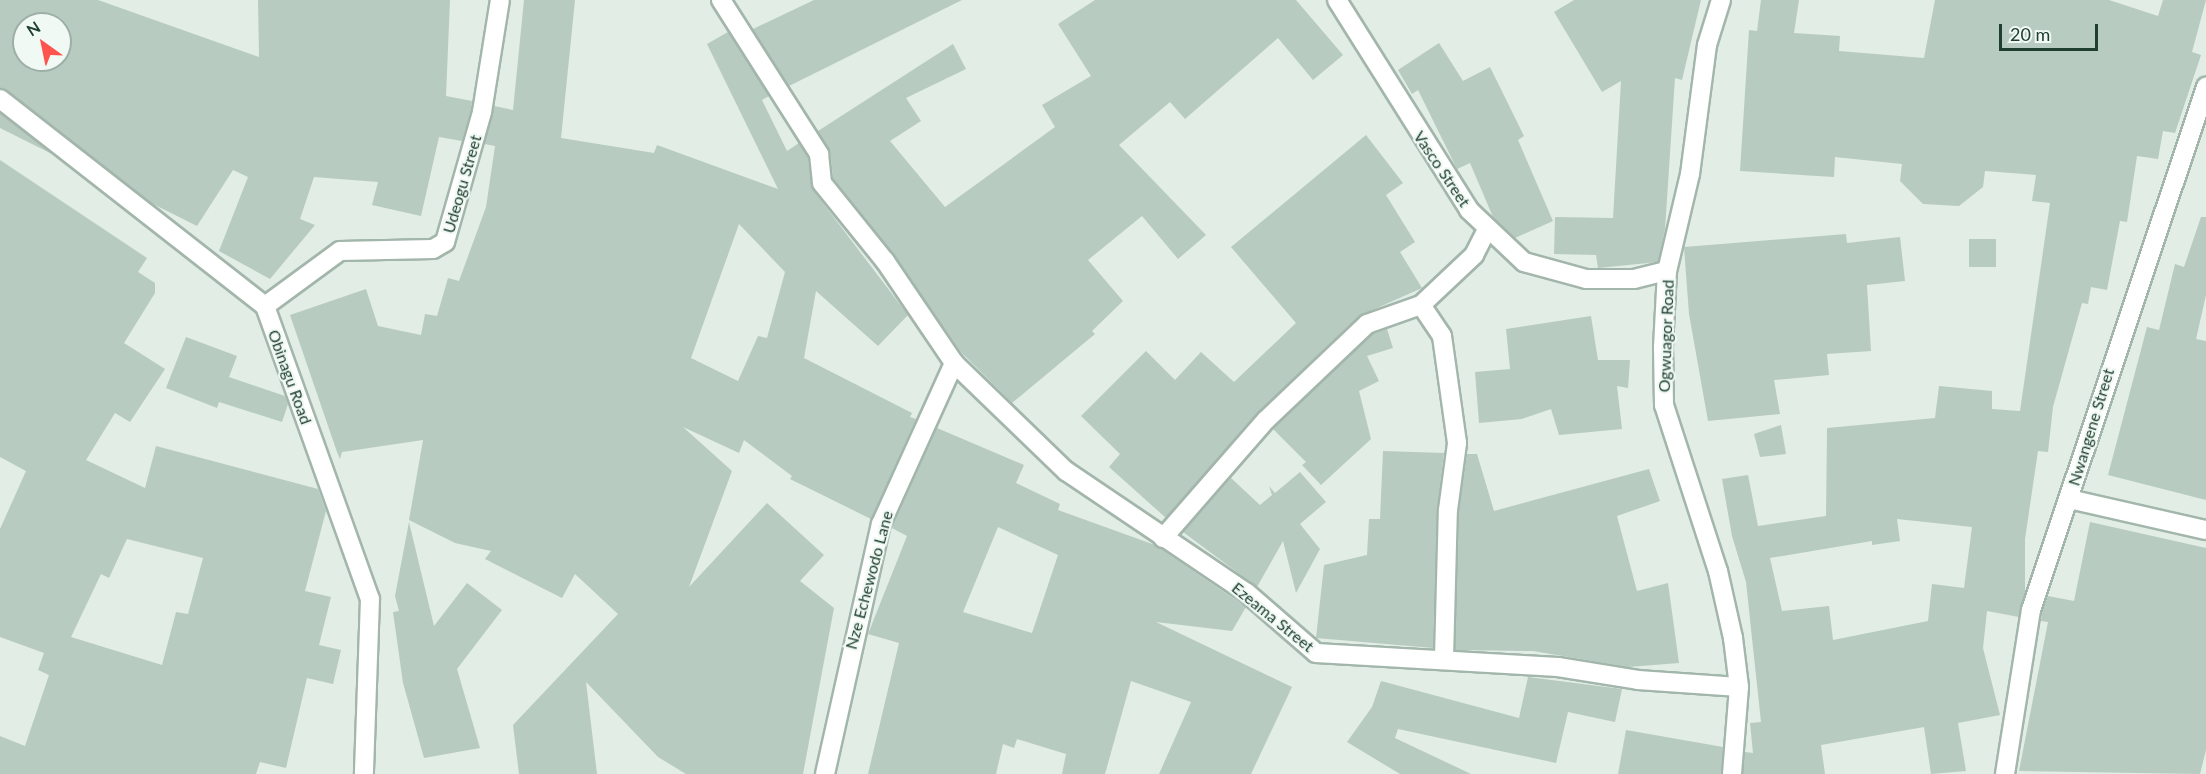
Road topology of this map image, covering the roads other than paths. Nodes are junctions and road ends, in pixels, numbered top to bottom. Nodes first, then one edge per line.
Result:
1 (500, 0) edge
2 (721, 0) edge
3 (1337, 0) edge
4 (1721, 0) edge
5 (2206, 87) edge
6 (0, 99) edge
7 (1488, 228) junction
8 (1667, 271) junction
9 (265, 306) junction
10 (1421, 306) junction
11 (954, 363) junction
12 (2068, 499) junction
13 (2206, 530) edge
14 (1163, 538) junction
15 (1444, 658) junction
16 (1739, 687) junction
17 (364, 774) edge
18 (825, 774) edge
19 (1732, 774) edge
20 (2005, 774) edge

1 - 9 street, Udeogu Street
2 - 11 street, Ezeama Street
3 - 7 street, Vasco Street
4 - 8 street, Ogwuagor Road
5 - 12 street, Nwangene Street
6 - 9 street
7 - 8 street, Vasco Street
7 - 10 street
8 - 16 street, Ogwuagor Road
9 - 17 street, Obinagu Road
10 - 14 street
10 - 15 street
11 - 14 street, Ezeama Street
11 - 18 street, Nze Echewodo Lane
12 - 13 street
12 - 20 street, Nwangene Street
14 - 15 street, Ezeama Street
15 - 16 street, Ezeama Street
16 - 19 street, Ogwuagor Road

